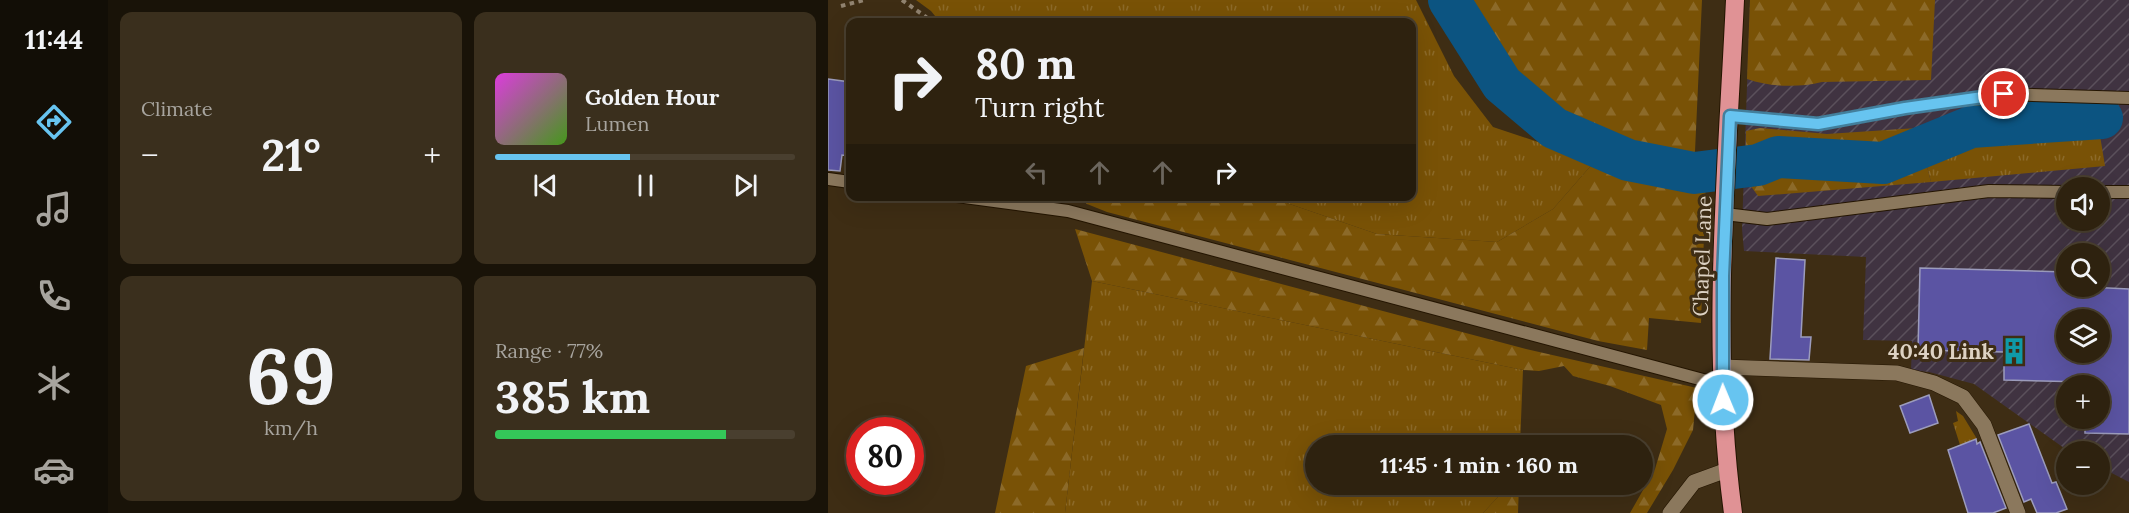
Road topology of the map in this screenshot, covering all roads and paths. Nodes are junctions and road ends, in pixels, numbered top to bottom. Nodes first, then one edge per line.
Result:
1 (864, 0) edge
2 (902, 0) edge
3 (1735, 0) edge
4 (841, 6) dead end
5 (927, 18) edge
6 (2129, 98) edge
7 (1730, 116) junction
8 (828, 179) edge
9 (846, 181) edge
10 (2056, 192) edge
11 (2110, 192) edge
12 (2129, 192) edge
13 (994, 201) edge
14 (1725, 214) junction
15 (1722, 376) junction
16 (1728, 470) junction
17 (1670, 513) edge
18 (1733, 513) edge
19 (2018, 513) edge

1 - 4 path
2 - 5 path
3 - 7 highway, Chapel Lane
6 - 7 lane
7 - 14 highway, Chapel Lane
8 - 9 lane
10 - 14 lane
11 - 12 lane
13 - 15 lane
14 - 15 highway, Chapel Lane
15 - 16 highway, Chapel Lane
15 - 19 street
16 - 17 street
16 - 18 highway, Chapel Lane

